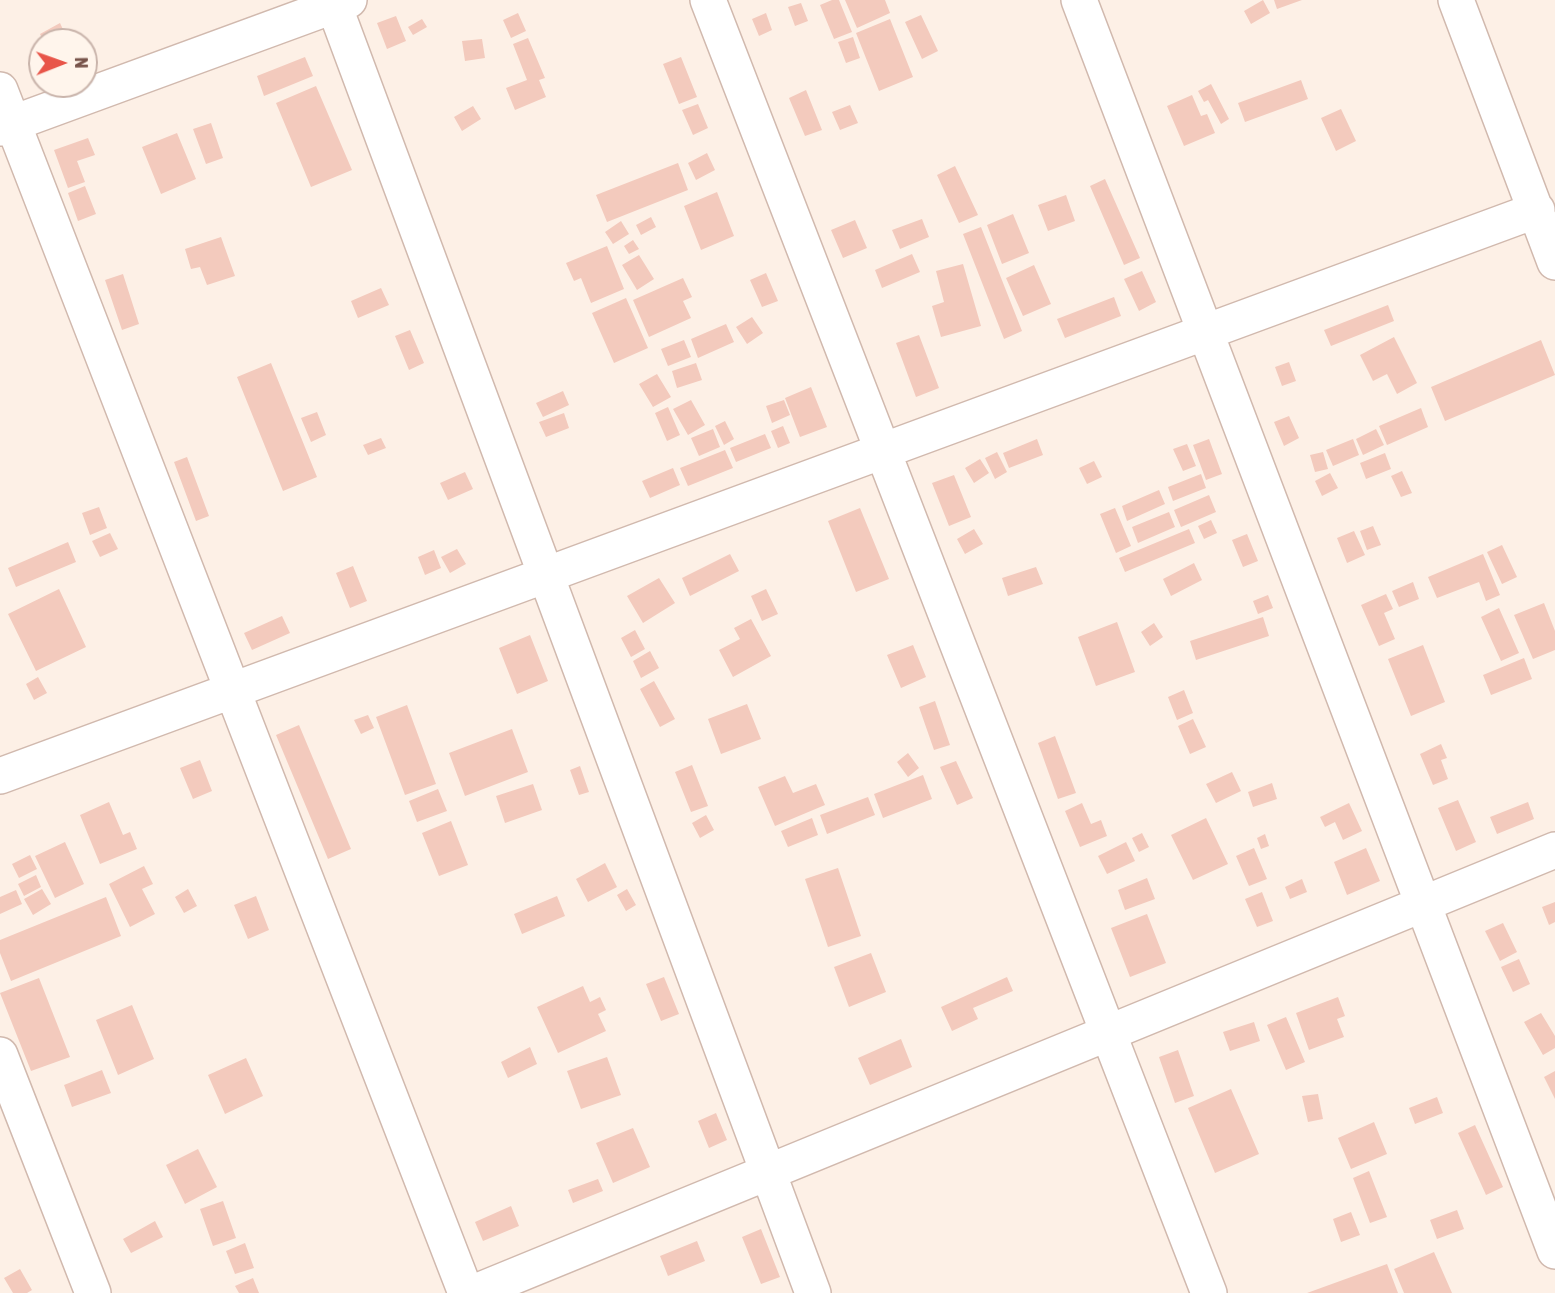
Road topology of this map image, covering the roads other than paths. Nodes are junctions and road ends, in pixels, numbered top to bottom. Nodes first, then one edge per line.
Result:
1 (708, 0) edge
2 (1079, 0) edge
3 (1456, 0) edge
4 (338, 2) edge
5 (0, 90) edge
6 (7, 126) edge
7 (1537, 210) junction
8 (1555, 262) edge
9 (1205, 332) junction
10 (883, 450) junction
11 (546, 575) junction
12 (233, 691) junction
13 (0, 776) edge
14 (1555, 850) edge
15 (1423, 905) junction
16 (1109, 1033) junction
17 (0, 1055) edge
18 (768, 1172) junction
19 (1555, 1251) edge
20 (93, 1293) edge
21 (466, 1293) edge
22 (473, 1293) edge
23 (813, 1293) edge
24 (1209, 1293) edge

1 - 10 street
2 - 9 street
3 - 7 street
4 - 6 street
4 - 11 street
5 - 6 street
6 - 12 street
7 - 8 street
7 - 9 street
9 - 10 street
9 - 15 street
10 - 11 street
10 - 16 street
11 - 12 street
11 - 18 street
12 - 13 street
12 - 21 street
14 - 15 street
15 - 16 street
15 - 19 street
16 - 18 street
16 - 24 street
17 - 20 street
18 - 22 street
18 - 23 street

